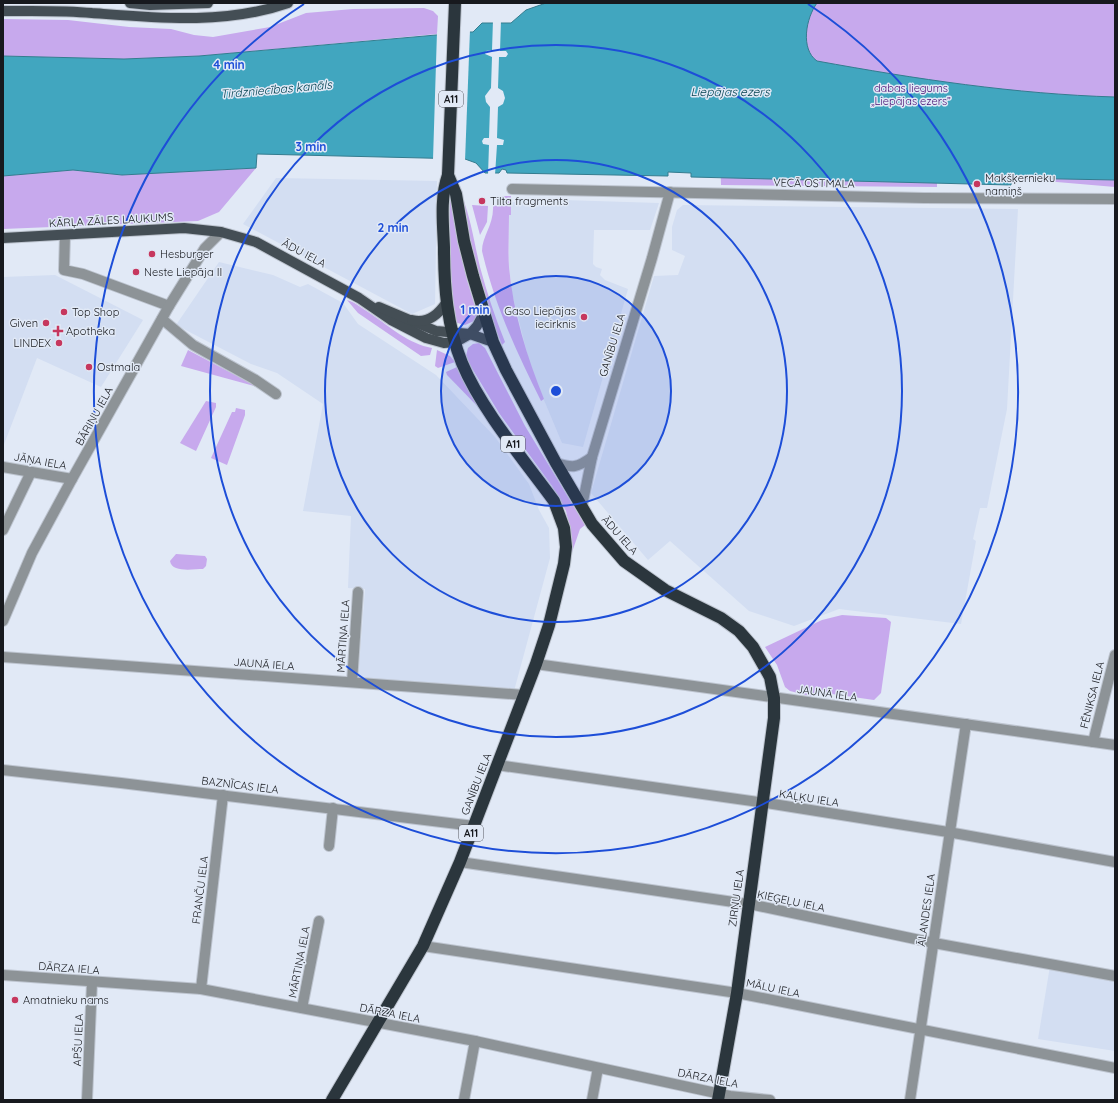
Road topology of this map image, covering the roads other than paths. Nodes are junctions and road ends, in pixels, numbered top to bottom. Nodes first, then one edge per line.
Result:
1 (135, 3) edge
2 (208, 3) edge
3 (288, 3) edge
4 (455, 3) edge
5 (3, 11) edge
6 (123, 16) junction
7 (448, 175) junction
8 (512, 188) dead end
9 (670, 192) junction
10 (1115, 200) edge
11 (221, 232) junction
12 (64, 235) junction
13 (3, 238) edge
14 (446, 303) junction
15 (371, 305) junction
16 (169, 306) junction
17 (484, 313) junction
18 (406, 318) junction
19 (162, 319) junction
20 (470, 334) junction
21 (454, 337) junction
22 (494, 342) junction
23 (276, 394) dead end
24 (592, 457) junction
25 (556, 463) junction
26 (3, 467) edge
27 (31, 472) junction
28 (72, 479) junction
29 (582, 506) junction
30 (4, 523) edge
31 (358, 592) dead end
32 (3, 621) edge
33 (1115, 656) edge
34 (3, 658) edge
35 (536, 664) junction
36 (352, 682) junction
37 (524, 696) junction
38 (774, 698) junction
39 (966, 724) junction
40 (1093, 742) junction
41 (1115, 745) edge
42 (497, 765) junction
43 (3, 770) edge
44 (223, 795) junction
45 (763, 804) junction
46 (334, 808) junction
47 (474, 826) junction
48 (948, 832) junction
49 (329, 846) dead end
50 (460, 862) junction
51 (1115, 862) edge
52 (748, 904) junction
53 (319, 921) dead end
54 (934, 943) junction
55 (423, 946) junction
56 (3, 976) edge
57 (1115, 976) edge
58 (92, 982) junction
59 (200, 989) junction
60 (737, 993) junction
61 (302, 1008) junction
62 (378, 1024) junction
63 (920, 1030) junction
64 (475, 1041) junction
65 (598, 1068) junction
66 (1115, 1068) edge
67 (719, 1097) edge
68 (87, 1100) edge
69 (332, 1100) edge
70 (464, 1100) edge
71 (592, 1100) edge
72 (770, 1100) edge
73 (910, 1100) edge

1 - 2 main road
1 - 6 main road
3 - 6 main road
4 - 7 highway, A11
5 - 6 main road
7 - 14 highway, A11
7 - 17 highway, A11
8 - 9 street, VECĀ OSTMALA
9 - 10 street, VECĀ OSTMALA
9 - 24 street, GANĪBU IELA
11 - 12 main road, KĀRĻA ZĀLES LAUKUMS
11 - 15 main road, ĀDU IELA
11 - 16 street, BĀRIŅU IELA
12 - 13 main road, KĀRĻA ZĀLES LAUKUMS
12 - 16 street
14 - 18 main road
14 - 21 highway, A11
15 - 18 main road, ĀDU IELA
15 - 21 main road, ĀDU IELA
16 - 19 street, BĀRIŅU IELA
17 - 20 main road
17 - 22 highway, ĀDU IELA / A11
18 - 21 main road, ĀDU IELA
19 - 23 street
19 - 28 street, BĀRIŅU IELA
20 - 21 main road, ĀDU IELA
20 - 22 main road, ĀDU IELA
21 - 35 highway, GANĪBU IELA / A11
22 - 25 highway, ĀDU IELA / A11
24 - 25 street
24 - 29 street, GANĪBU IELA
25 - 29 highway, ĀDU IELA / A11
26 - 27 street, JĀŅA IELA
27 - 28 street, JĀŅA IELA
27 - 30 street
28 - 32 street, BĀRIŅU IELA
29 - 38 highway, ĀDU IELA / A11
31 - 36 street, MĀRTIŅA IELA
33 - 40 street, FĒNIKSA IELA
34 - 36 street, JAUNĀ IELA
35 - 37 highway, GANĪBU IELA / A11
35 - 38 street, JAUNĀ IELA
36 - 37 street, JAUNĀ IELA
37 - 42 highway, GANĪBU IELA / A11
38 - 39 street, JAUNĀ IELA
38 - 45 highway, ZIRŅU IELA / A11
39 - 40 street, JAUNĀ IELA
39 - 48 street, ĀLANDES IELA
40 - 41 street, JAUNĀ IELA
42 - 45 street, KAĻĶU IELA
42 - 47 highway, GANĪBU IELA / A11
43 - 44 street, BAZNĪCAS IELA
44 - 46 street, BAZNĪCAS IELA
44 - 59 street, FRANČU IELA
45 - 48 street, KAĻĶU IELA
45 - 52 highway, ZIRŅU IELA / A11
46 - 47 street, BAZNĪCAS IELA
46 - 49 street
47 - 50 highway, GANĪBU IELA / A11
48 - 51 street, KAĻĶU IELA
48 - 54 street, ĀLANDES IELA
50 - 52 street, ĶIEĢEĻU IELA
50 - 55 highway, GANĪBU IELA / A11
52 - 54 street, ĶIEĢEĻU IELA
52 - 60 highway, ZIRŅU IELA / A11
53 - 61 street, MĀRTIŅA IELA
54 - 57 street, ĶIEĢEĻU IELA
54 - 63 street, ĀLANDES IELA
55 - 60 street, MĀLU IELA
55 - 62 highway, GANĪBU IELA / A11
56 - 58 street, DĀRZA IELA
58 - 59 street, DĀRZA IELA
58 - 68 street, APŠU IELA
59 - 61 street, DĀRZA IELA
60 - 63 street, MĀLU IELA
60 - 67 highway, ZIRŅU IELA / A11
61 - 62 street, DĀRZA IELA
62 - 64 street, DĀRZA IELA
62 - 69 highway, GANĪBU IELA / A11
63 - 66 street, MĀLU IELA
63 - 73 street, ĀLANDES IELA
64 - 65 street, DĀRZA IELA
64 - 70 street
65 - 67 street, DĀRZA IELA
65 - 71 street
67 - 72 street, DĀRZA IELA

